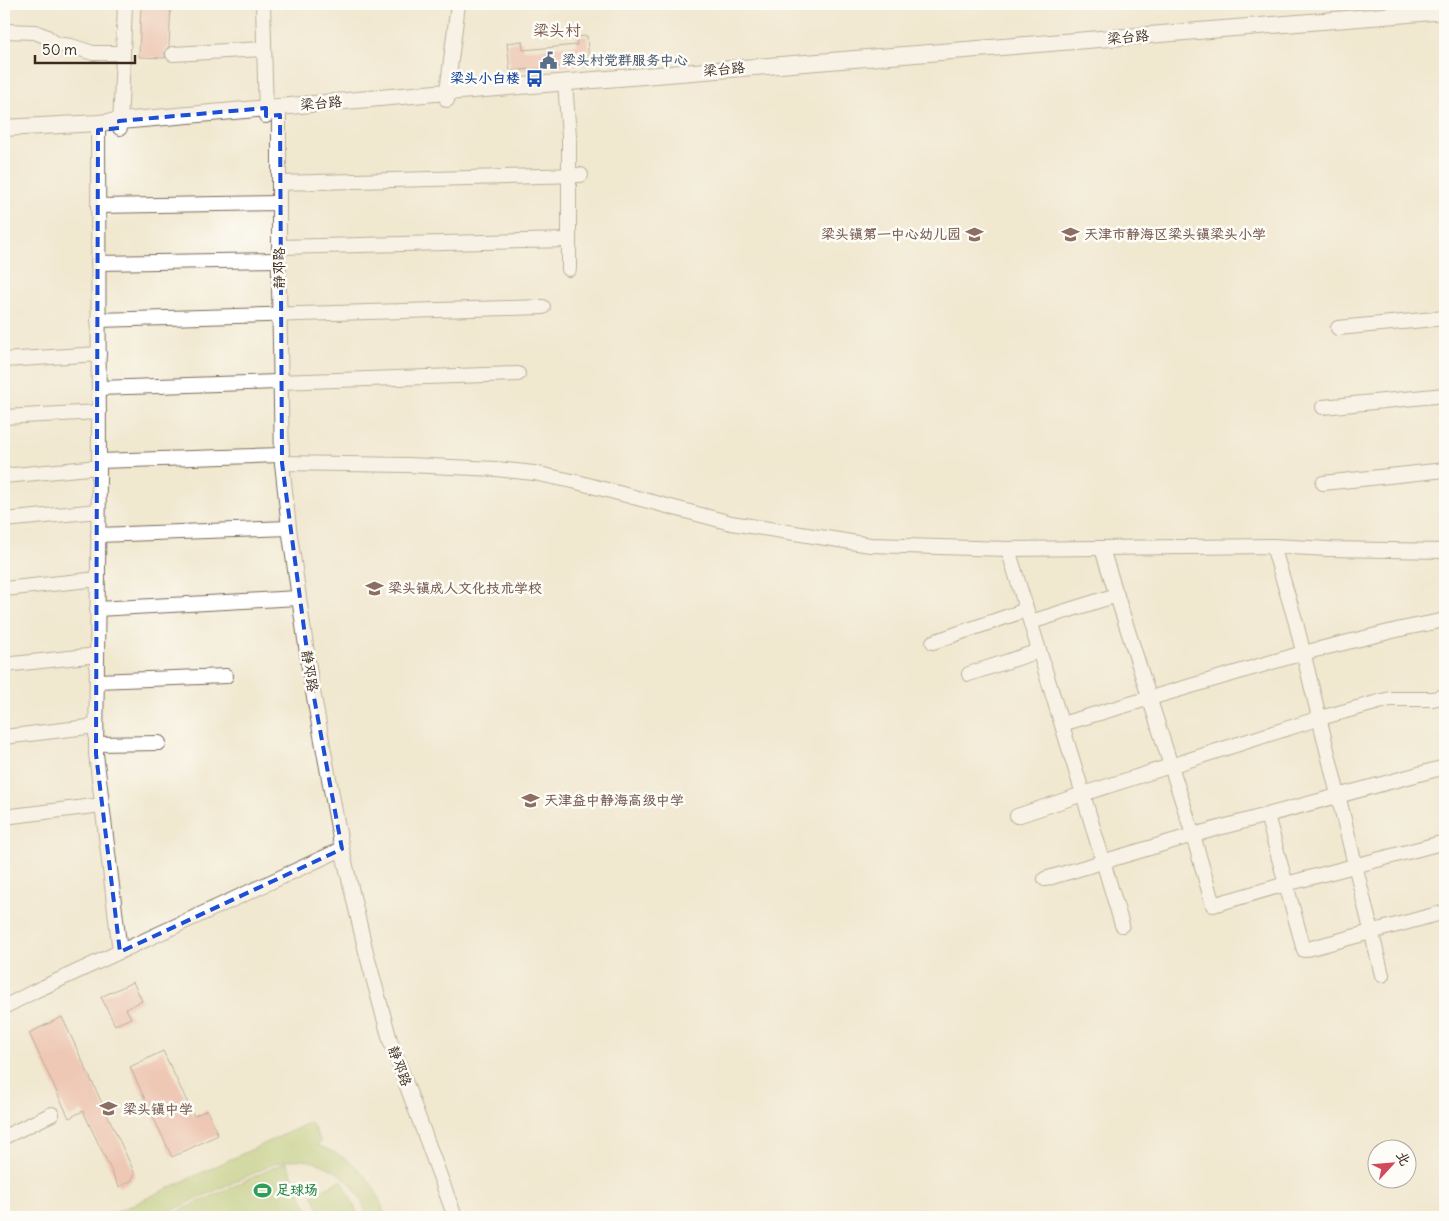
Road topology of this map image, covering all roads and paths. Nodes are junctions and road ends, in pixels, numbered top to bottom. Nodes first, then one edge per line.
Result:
1 (125, 4) edge
2 (263, 4) edge
3 (458, 4) edge
4 (1445, 11) edge
5 (1445, 21) edge
6 (4, 30) edge
7 (264, 49) junction
8 (122, 53) junction
9 (173, 54) dead end
10 (565, 86) junction
11 (447, 96) junction
12 (273, 111) junction
13 (119, 125) junction
14 (98, 126) junction
15 (4, 128) edge
16 (4, 136) edge
17 (575, 175) junction
18 (279, 183) junction
19 (279, 203) junction
20 (98, 206) junction
21 (569, 240) junction
22 (279, 253) junction
23 (98, 263) junction
24 (569, 270) dead end
25 (543, 307) dead end
26 (279, 314) junction
27 (1445, 318) edge
28 (98, 320) junction
29 (1338, 328) dead end
30 (98, 354) junction
31 (4, 360) edge
32 (518, 374) dead end
33 (281, 381) junction
34 (99, 388) junction
35 (1445, 395) edge
36 (1323, 407) dead end
37 (99, 412) junction
38 (4, 417) edge
39 (282, 459) junction
40 (99, 464) junction
41 (1445, 470) edge
42 (4, 476) edge
43 (1323, 482) dead end
44 (98, 510) junction
45 (4, 520) edge
46 (289, 528) junction
47 (98, 534) junction
48 (1273, 546) junction
49 (1008, 549) junction
50 (1102, 549) junction
51 (1445, 550) edge
52 (98, 579) junction
53 (4, 589) edge
54 (1117, 595) junction
55 (298, 598) junction
56 (97, 609) junction
57 (1028, 616) junction
58 (1445, 620) edge
59 (934, 642) dead end
60 (1039, 652) junction
61 (1303, 654) junction
62 (97, 655) junction
63 (4, 665) edge
64 (968, 674) dead end
65 (226, 676) dead end
66 (97, 681) junction
67 (1445, 696) edge
68 (1149, 698) junction
69 (1320, 718) junction
70 (1062, 724) junction
71 (96, 726) junction
72 (4, 738) edge
73 (159, 743) dead end
74 (96, 744) junction
75 (1170, 766) junction
76 (1445, 767) edge
77 (1083, 794) junction
78 (1339, 796) junction
79 (102, 805) junction
80 (1267, 815) junction
81 (1017, 816) dead end
82 (4, 817) edge
83 (1193, 835) junction
84 (1445, 842) edge
85 (342, 849) junction
86 (1103, 861) junction
87 (1356, 866) junction
88 (1045, 879) dead end
89 (1286, 884) junction
90 (1445, 912) edge
91 (1122, 926) dead end
92 (1372, 932) junction
93 (120, 952) junction
94 (1382, 975) dead end
95 (4, 1008) edge
96 (52, 1114) dead end
97 (4, 1137) edge
98 (456, 1217) edge

1 - 8 street
2 - 7 street, 静邓路
3 - 11 street
4 - 10 main road, 梁台路
5 - 10 main road, 梁台路
6 - 8 street
7 - 9 street
7 - 12 street, 静邓路
8 - 13 street
10 - 11 main road, 梁台路
10 - 17 street
11 - 12 main road, 梁台路
12 - 13 main road, 梁台路
12 - 18 street, 静邓路
13 - 14 main road, 梁台路
14 - 15 main road, 梁台路
14 - 16 main road, 梁台路
14 - 20 street
17 - 18 street
17 - 21 street
18 - 19 street, 静邓路
19 - 20 street
19 - 22 street, 静邓路
20 - 23 street
21 - 22 street
21 - 24 street
22 - 23 street
22 - 26 street, 静邓路
23 - 28 street
25 - 26 street
26 - 28 street
26 - 33 street, 静邓路
27 - 29 street
28 - 30 street
30 - 31 street
30 - 34 street
32 - 33 street
33 - 34 street
33 - 39 street, 静邓路
34 - 37 street
35 - 36 street
37 - 38 street
37 - 40 street
39 - 40 street
39 - 46 street, 静邓路
39 - 49 street
40 - 42 street
40 - 44 street
41 - 43 street
44 - 45 street
44 - 47 street
46 - 47 street
46 - 55 street, 静邓路
47 - 52 street
48 - 50 street
48 - 51 street
48 - 61 street
49 - 50 street
49 - 57 street
50 - 54 street
52 - 53 street
52 - 56 street
54 - 57 street
54 - 68 street
55 - 56 street
55 - 85 street, 静邓路
56 - 62 street
57 - 59 street
57 - 60 street
58 - 61 street
60 - 64 street
60 - 70 street
61 - 68 street
61 - 69 street
62 - 63 street
62 - 66 street
65 - 66 street
66 - 71 street
67 - 69 street
68 - 70 street
68 - 75 street
69 - 75 street
69 - 78 street
70 - 77 street
71 - 72 street
71 - 74 street
73 - 74 street
74 - 79 street
75 - 77 street
75 - 83 street
76 - 78 street
77 - 81 street
77 - 86 street
78 - 80 street
78 - 87 street
79 - 82 street
79 - 93 street
80 - 83 street
80 - 89 street
83 - 86 street
83 - 89 street
84 - 87 street
85 - 93 street
85 - 98 street, 静邓路
86 - 88 street
86 - 91 street
87 - 89 street
87 - 92 street
89 - 92 street
90 - 92 street
92 - 94 street
93 - 95 street
96 - 97 street

